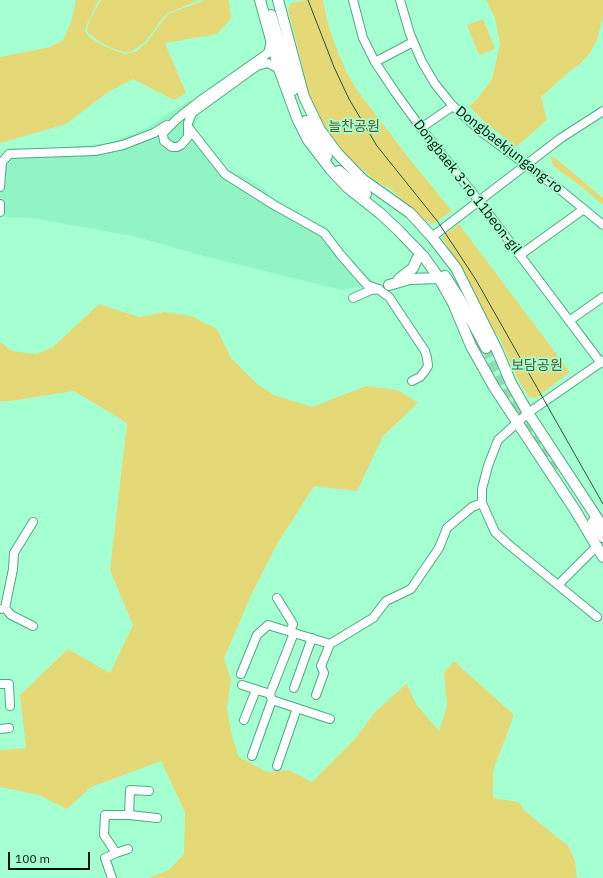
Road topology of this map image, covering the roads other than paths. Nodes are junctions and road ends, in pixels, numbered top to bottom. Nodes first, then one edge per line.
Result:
1 (260, 0) edge
2 (266, 0) edge
3 (278, 0) edge
4 (353, 0) edge
5 (400, 0) edge
6 (271, 41) junction
7 (414, 42) junction
8 (375, 62) junction
9 (279, 69) junction
10 (294, 92) junction
11 (453, 106) junction
12 (603, 111) edge
13 (297, 118) junction
14 (177, 119) junction
15 (188, 126) junction
16 (421, 128) junction
17 (154, 133) junction
18 (163, 135) junction
19 (186, 140) junction
20 (201, 143) junction
21 (526, 165) junction
22 (331, 170) junction
23 (347, 178) junction
24 (362, 179) junction
25 (0, 187) edge
26 (479, 201) junction
27 (0, 204) edge
28 (584, 209) junction
29 (0, 212) edge
30 (603, 225) edge
31 (432, 237) junction
32 (421, 254) junction
33 (520, 256) junction
34 (439, 278) junction
35 (389, 285) junction
36 (378, 289) junction
37 (603, 297) edge
38 (353, 298) dead end
39 (569, 321) junction
40 (602, 362) edge
41 (412, 381) dead end
42 (511, 383) junction
43 (494, 387) junction
44 (528, 413) junction
45 (517, 423) junction
46 (550, 446) junction
47 (536, 450) junction
48 (482, 503) junction
49 (33, 522) dead end
50 (603, 527) edge
51 (603, 537) edge
52 (600, 548) edge
53 (603, 557) edge
54 (558, 585) junction
55 (277, 598) dead end
56 (2, 608) edge
57 (597, 617) dead end
58 (33, 626) dead end
59 (292, 632) junction
60 (312, 638) junction
61 (330, 644) junction
62 (241, 674) dead end
63 (0, 684) edge
64 (242, 685) dead end
65 (294, 688) dead end
66 (256, 690) junction
67 (316, 695) dead end
68 (271, 697) junction
69 (10, 706) dead end
70 (297, 708) junction
71 (330, 719) dead end
72 (244, 720) dead end
73 (9, 728) dead end
74 (0, 729) edge
75 (252, 756) dead end
76 (277, 766) dead end
77 (149, 791) dead end
78 (129, 816) junction
79 (157, 818) dead end
80 (128, 849) dead end
81 (116, 853) junction
82 (112, 878) edge

1 - 6 main road
2 - 10 main road
3 - 24 main road
4 - 8 street, Dongbaek 3-ro 11beon-gil
5 - 7 street, Dongbaekjungang-ro
6 - 9 main road
6 - 14 street
7 - 8 street
7 - 11 street, Dongbaekjungang-ro
8 - 16 street, Dongbaek 3-ro 11beon-gil
9 - 13 main road
9 - 15 street
10 - 13 main road
10 - 23 main road
11 - 16 street
11 - 21 street, Dongbaekjungang-ro
12 - 21 street
13 - 22 main road
14 - 17 street
14 - 18 street
15 - 19 street
15 - 20 street
16 - 26 street, Dongbaek 3-ro 11beon-gil
17 - 18 street
17 - 25 street
18 - 19 street
19 - 20 street
20 - 36 street
21 - 26 street
21 - 28 street, Dongbaekjungang-ro
22 - 23 main road
22 - 32 main road
23 - 24 main road
24 - 31 main road
26 - 31 street
26 - 33 street, Dongbaek 3-ro 11beon-gil
27 - 29 street
28 - 30 street, Dongbaekjungang-ro
28 - 33 street
31 - 42 main road
32 - 34 main road
32 - 35 main road
33 - 39 street, Dongbaek 3-ro 11beon-gil
34 - 35 main road
34 - 43 main road
35 - 36 street
36 - 38 street
36 - 41 street
37 - 39 street
39 - 40 street, Dongbaek 3-ro 11beon-gil
40 - 44 street
42 - 43 main road
42 - 44 main road
43 - 45 main road
44 - 45 street
44 - 46 main road
45 - 47 main road
45 - 48 street
46 - 47 main road
46 - 50 main road
47 - 52 main road
48 - 54 street
48 - 61 street
49 - 56 street
51 - 52 main road
52 - 53 main road
52 - 54 street
54 - 57 street
55 - 59 street
56 - 58 street
59 - 60 street
59 - 62 street
59 - 68 street
60 - 61 street
60 - 65 street
61 - 67 street
63 - 69 street
64 - 66 street
66 - 68 street
66 - 72 street
68 - 70 street
68 - 75 street
70 - 71 street
70 - 76 street
73 - 74 street
77 - 78 street
78 - 79 street
78 - 81 street
80 - 81 street
81 - 82 street

